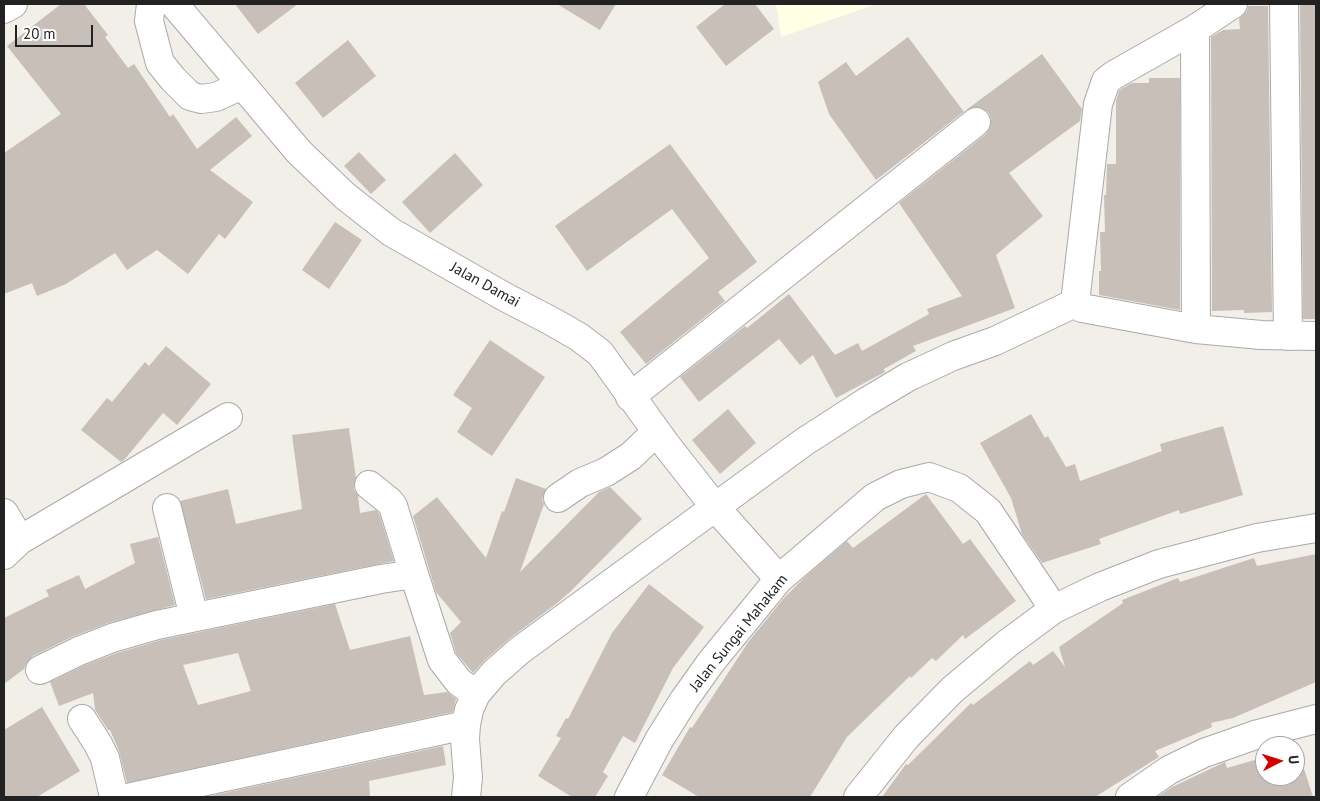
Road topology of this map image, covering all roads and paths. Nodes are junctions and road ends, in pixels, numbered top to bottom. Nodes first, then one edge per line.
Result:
1 (14, 4) edge
2 (151, 4) edge
3 (174, 4) edge
4 (1233, 4) edge
5 (1284, 4) edge
6 (4, 9) edge
7 (1195, 29) junction
8 (242, 85) junction
9 (976, 122) dead end
10 (1077, 302) junction
11 (1196, 329) junction
12 (1288, 336) junction
13 (1316, 336) edge
14 (630, 398) junction
15 (228, 417) dead end
16 (656, 432) junction
17 (369, 485) dead end
18 (558, 498) dead end
19 (715, 507) junction
20 (167, 508) dead end
21 (4, 513) edge
22 (1316, 528) edge
23 (12, 547) edge
24 (414, 574) junction
25 (779, 579) junction
26 (1054, 609) junction
27 (194, 617) junction
28 (40, 670) dead end
29 (476, 694) junction
30 (82, 719) dead end
31 (1316, 720) edge
32 (466, 726) junction
33 (114, 797) edge
34 (132, 797) edge
35 (466, 797) edge
36 (628, 797) edge
37 (858, 797) edge
38 (1130, 797) edge

1 - 6 street
2 - 8 street
3 - 8 street, Jalan Damai
4 - 7 street
5 - 12 street
7 - 10 street
7 - 11 street
8 - 14 street, Jalan Damai
9 - 14 street
10 - 11 street
10 - 19 street
11 - 12 street
12 - 13 street
14 - 16 street, Jalan Damai
15 - 23 street
16 - 18 street
16 - 19 street, Jalan Damai
17 - 24 street
19 - 25 street, Jalan Damai
19 - 29 street
20 - 27 street
21 - 23 street
22 - 26 street
24 - 27 street
24 - 29 street
25 - 26 street, Jalan Sungai Mahakam
25 - 36 street, Jalan Sungai Mahakam
26 - 37 street
27 - 28 street
29 - 32 street
30 - 33 street
31 - 38 street
32 - 34 street
32 - 35 street

